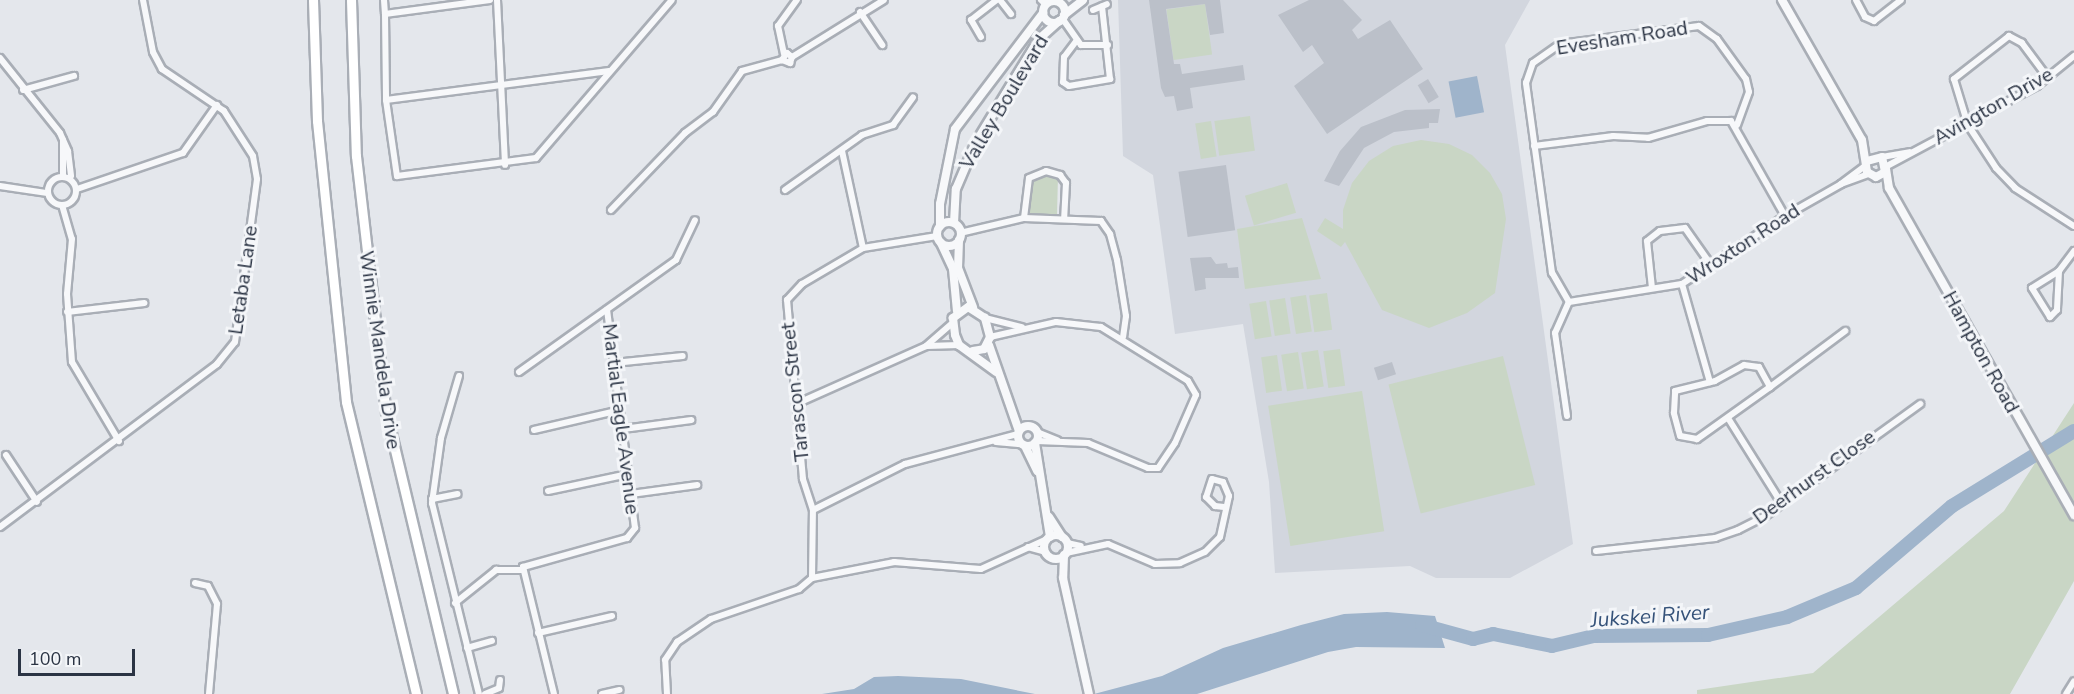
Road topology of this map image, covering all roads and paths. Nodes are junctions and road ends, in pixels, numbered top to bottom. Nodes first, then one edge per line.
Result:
1 (143, 0) edge
2 (314, 0) edge
3 (351, 0) edge
4 (384, 0) edge
5 (490, 0) edge
6 (497, 0) edge
7 (672, 0) edge
8 (797, 0) edge
9 (885, 0) edge
10 (998, 0) edge
11 (1083, 0) edge
12 (1782, 0) edge
13 (1856, 0) edge
14 (1901, 0) edge
15 (461, 2) edge
16 (1048, 4) edge
17 (1092, 10) dead end
18 (860, 12) junction
19 (385, 14) junction
20 (1011, 14) dead end
21 (1062, 18) junction
22 (981, 37) dead end
23 (1077, 40) junction
24 (882, 45) dead end
25 (1108, 45) junction
26 (1013, 54) junction
27 (2074, 56) edge
28 (783, 57) junction
29 (0, 58) edge
30 (1025, 64) junction
31 (609, 70) junction
32 (74, 76) dead end
33 (2048, 78) junction
34 (500, 85) junction
35 (23, 90) junction
36 (913, 97) dead end
37 (387, 100) junction
38 (217, 105) junction
39 (1737, 125) junction
40 (1968, 125) junction
41 (63, 140) junction
42 (1862, 140) junction
43 (1534, 146) junction
44 (842, 151) junction
45 (1910, 152) junction
46 (1880, 157) junction
47 (1866, 163) junction
48 (505, 165) junction
49 (1887, 167) junction
50 (71, 176) junction
51 (1873, 176) junction
52 (63, 177) junction
53 (1841, 184) junction
54 (0, 186) edge
55 (1889, 188) junction
56 (77, 189) junction
57 (785, 190) dead end
58 (47, 193) junction
59 (62, 206) junction
60 (611, 210) dead end
61 (1785, 216) junction
62 (1024, 218) junction
63 (1064, 218) junction
64 (695, 220) dead end
65 (954, 224) junction
66 (940, 226) junction
67 (2074, 226) edge
68 (959, 236) junction
69 (939, 240) junction
70 (862, 248) junction
71 (2074, 251) edge
72 (1710, 265) junction
73 (2058, 271) junction
74 (1682, 284) junction
75 (1652, 288) junction
76 (1569, 302) junction
77 (144, 303) dead end
78 (973, 307) junction
79 (607, 310) junction
80 (957, 311) junction
81 (67, 312) junction
82 (985, 318) junction
83 (952, 322) junction
84 (1022, 327) junction
85 (1845, 331) dead end
86 (1123, 337) junction
87 (990, 341) junction
88 (959, 345) junction
89 (926, 346) junction
90 (973, 351) junction
91 (683, 356) dead end
92 (614, 363) junction
93 (519, 372) dead end
94 (996, 372) junction
95 (459, 376) dead end
96 (1710, 382) junction
97 (1770, 387) junction
98 (1920, 404) dead end
99 (796, 405) junction
100 (1014, 408) junction
101 (620, 410) junction
102 (1567, 416) dead end
103 (1728, 418) junction
104 (691, 420) dead end
105 (1029, 426) junction
106 (623, 429) junction
107 (534, 430) dead end
108 (1018, 432) junction
109 (1037, 432) junction
110 (119, 441) junction
111 (1058, 441) junction
112 (995, 442) junction
113 (1036, 442) junction
114 (1023, 445) junction
115 (6, 455) dead end
116 (628, 474) junction
117 (1040, 475) junction
118 (697, 485) dead end
119 (548, 491) dead end
120 (458, 494) dead end
121 (631, 494) junction
122 (432, 499) junction
123 (37, 502) junction
124 (1782, 504) junction
125 (1224, 507) junction
126 (813, 510) junction
127 (2074, 516) edge
128 (1049, 517) junction
129 (0, 527) edge
130 (1048, 538) junction
131 (1064, 540) junction
132 (1084, 546) junction
133 (1028, 547) junction
134 (1596, 551) dead end
135 (1045, 552) junction
136 (1065, 554) junction
137 (1053, 558) junction
138 (522, 570) junction
139 (812, 578) junction
140 (1063, 578) junction
141 (195, 583) dead end
142 (455, 603) junction
143 (612, 616) dead end
144 (538, 633) junction
145 (492, 641) dead end
146 (467, 648) junction
147 (500, 680) dead end
148 (2074, 681) edge
149 (620, 690) dead end
150 (209, 694) edge
151 (416, 694) edge
152 (453, 694) edge
153 (479, 694) edge
154 (485, 694) edge
155 (554, 694) edge
156 (602, 694) edge
157 (667, 694) edge
158 (1089, 694) edge
159 (2066, 694) edge

1 - 38 street, Letaba Lane
2 - 151 main road, Winnie Mandela Drive
3 - 152 main road, Winnie Mandela Drive
4 - 19 street
5 - 15 street
6 - 34 street
7 - 31 street
8 - 28 street
9 - 18 street
10 - 20 street
10 - 22 street
11 - 21 street, Valley Boulevard
12 - 42 street, Hampton Road
13 - 14 street
15 - 19 street
16 - 21 street
16 - 21 street
16 - 26 street, Valley Boulevard
17 - 25 street
18 - 24 street
18 - 28 street
19 - 37 street
21 - 23 street
21 - 30 street, Valley Boulevard
23 - 25 street
23 - 25 street
26 - 30 street
26 - 66 street, Valley Boulevard
27 - 33 street, Avington Drive
28 - 60 street
29 - 35 street
30 - 65 street, Valley Boulevard
31 - 34 street
31 - 48 street
32 - 35 street
33 - 40 street, Avington Drive
33 - 40 street
34 - 37 street
34 - 48 street
35 - 41 street
36 - 44 street
37 - 48 street
38 - 56 street
38 - 110 street, Letaba Lane
39 - 43 street
39 - 43 street, Evesham Road
39 - 61 street
40 - 45 street, Avington Drive
40 - 67 street
41 - 50 street
41 - 52 street
42 - 46 street, Hampton Road
42 - 47 street, Hampton Road
43 - 76 street, Evesham Road
44 - 57 street
44 - 70 street
45 - 46 street, Avington Drive
45 - 49 street, Avington Drive
46 - 47 street
46 - 49 street, Hampton Road
47 - 51 street, Hampton Road
47 - 53 street, Wroxton Road
49 - 51 street
49 - 55 street, Hampton Road
50 - 52 street
50 - 56 street
51 - 53 street, Wroxton Road
51 - 55 street, Hampton Road
52 - 58 street
53 - 61 street, Wroxton Road
54 - 58 street
55 - 127 street, Hampton Road
56 - 59 street
58 - 59 street
59 - 81 street
61 - 72 street, Wroxton Road
62 - 63 street
62 - 63 street
62 - 68 street
63 - 86 street
64 - 79 street
65 - 66 street
65 - 68 street
66 - 69 street
68 - 69 street
68 - 78 street
69 - 70 street, Tarascon Street
69 - 80 street
70 - 99 street, Tarascon Street
71 - 73 street
72 - 74 street, Wroxton Road
72 - 75 street
73 - 73 street
74 - 75 street, Wroxton Road
74 - 96 street
75 - 76 street, Wroxton Road
76 - 102 street
77 - 81 street
78 - 80 street
78 - 82 street
79 - 92 street, Martial Eagle Avenue
79 - 93 street
80 - 83 street
81 - 110 street
82 - 84 street
82 - 87 street
83 - 88 street
83 - 89 street
84 - 86 street
84 - 87 street
85 - 97 street
86 - 111 street
87 - 90 street
87 - 94 street
88 - 89 street
88 - 90 street
89 - 99 street
90 - 94 street
91 - 92 street
92 - 101 street, Martial Eagle Avenue
94 - 100 street
95 - 122 street
96 - 97 street
96 - 103 street
97 - 103 street
98 - 124 street, Deerhurst Close
99 - 126 street, Tarascon Street
100 - 105 street
100 - 108 street
101 - 106 street, Martial Eagle Avenue
101 - 107 street
103 - 124 street
104 - 106 street
105 - 108 street
105 - 109 street
106 - 116 street, Martial Eagle Avenue
108 - 112 street
108 - 114 street
109 - 111 street
109 - 113 street
110 - 123 street, Letaba Lane
111 - 113 street
112 - 114 street
112 - 126 street
113 - 114 street
113 - 117 street
114 - 117 street
115 - 123 street
116 - 119 street
116 - 121 street, Martial Eagle Avenue
117 - 128 street
118 - 121 street
120 - 122 street
121 - 138 street, Martial Eagle Avenue
122 - 142 street
123 - 129 street, Letaba Lane
124 - 134 street, Deerhurst Close
125 - 125 street
125 - 132 street
126 - 139 street, Tarascon Street
128 - 130 street
128 - 131 street
130 - 131 street
130 - 133 street
130 - 135 street
131 - 132 street
131 - 136 street
132 - 136 street
133 - 135 street
133 - 139 street
135 - 137 street
136 - 137 street
136 - 140 street
137 - 140 street
138 - 142 street, Martial Eagle Avenue
138 - 144 street
139 - 157 street
140 - 158 street
141 - 150 street
142 - 146 street
143 - 144 street
144 - 155 street
145 - 146 street
146 - 153 street
147 - 154 street
148 - 159 street
149 - 156 street

